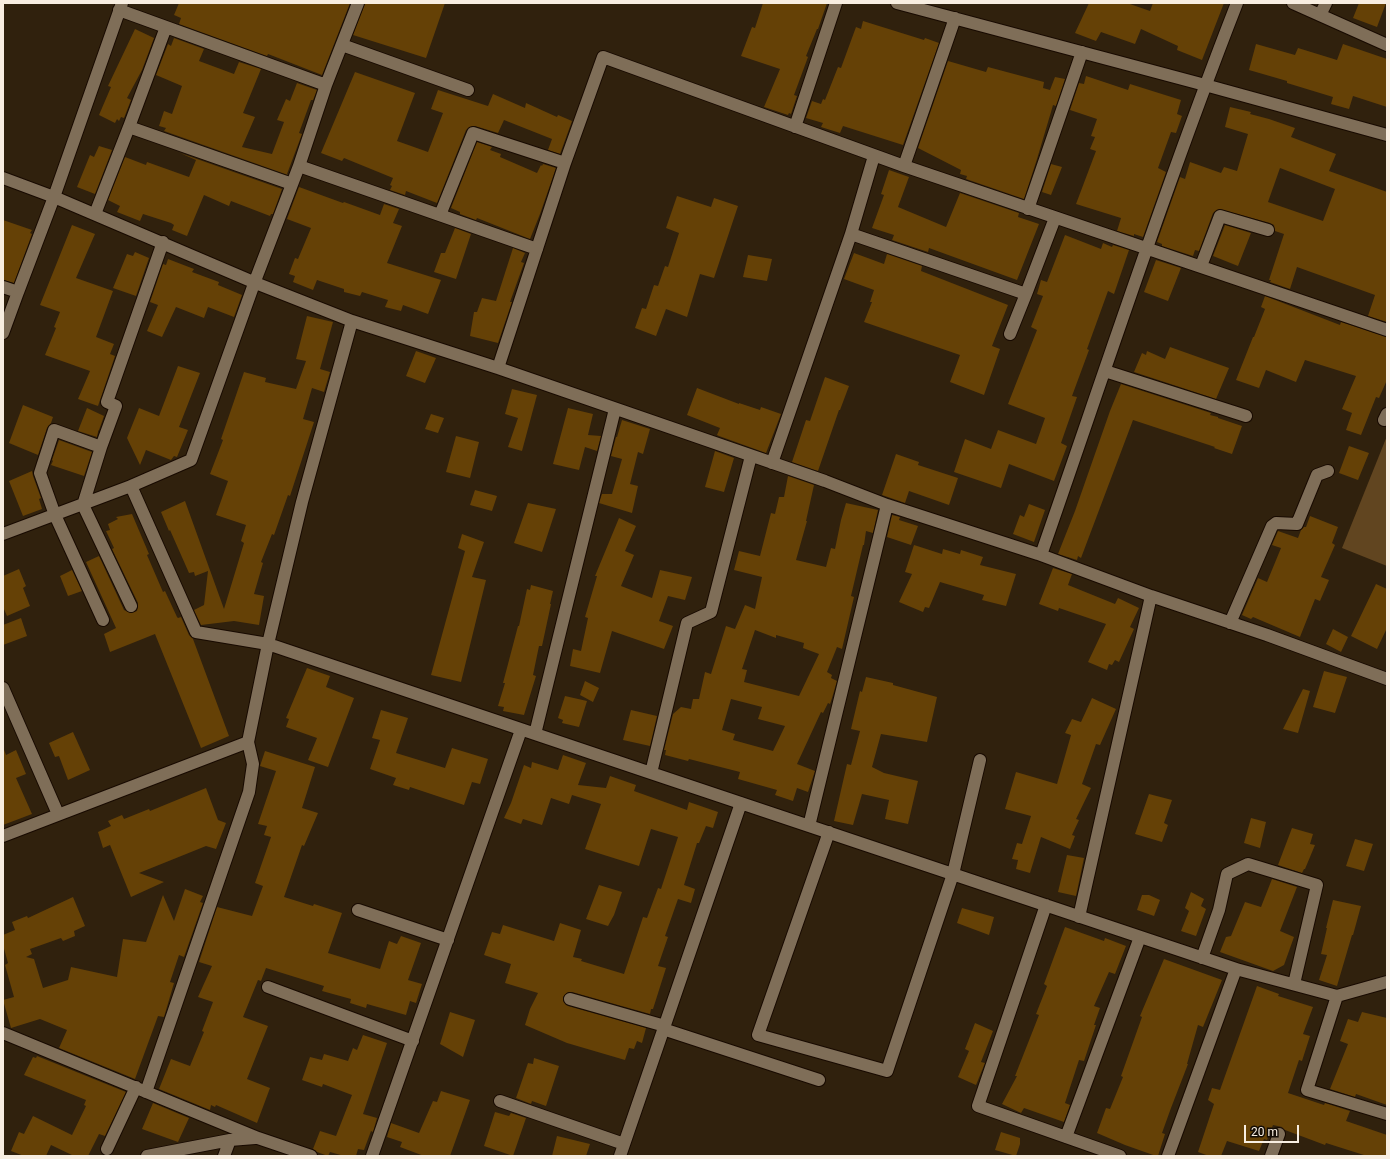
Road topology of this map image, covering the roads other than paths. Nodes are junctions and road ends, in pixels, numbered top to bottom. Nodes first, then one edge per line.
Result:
1 (358, 3) edge
2 (836, 3) edge
3 (897, 3) edge
4 (1236, 3) edge
5 (1293, 3) edge
6 (1326, 3) edge
7 (121, 7) edge
8 (1320, 14) junction
9 (955, 18) junction
10 (166, 27) junction
11 (1387, 44) edge
12 (342, 45) junction
13 (1082, 52) junction
14 (326, 85) junction
15 (1205, 85) junction
16 (468, 90) dead end
17 (129, 126) junction
18 (795, 127) junction
19 (1387, 135) edge
20 (874, 156) junction
21 (565, 163) junction
22 (299, 166) junction
23 (904, 166) junction
24 (3, 178) edge
25 (292, 184) junction
26 (54, 197) junction
27 (1028, 209) junction
28 (95, 214) junction
29 (440, 214) junction
30 (1055, 218) junction
31 (1268, 230) dead end
32 (851, 234) junction
33 (163, 242) junction
34 (1147, 248) junction
35 (536, 249) junction
36 (1201, 266) junction
37 (255, 281) junction
38 (3, 286) edge
39 (18, 292) junction
40 (1026, 294) junction
41 (352, 321) junction
42 (1387, 330) edge
43 (3, 333) edge
44 (1010, 334) dead end
45 (498, 368) junction
46 (1105, 371) junction
47 (615, 409) junction
48 (1246, 416) dead end
49 (101, 447) junction
50 (751, 456) junction
51 (772, 463) junction
52 (1328, 471) dead end
53 (132, 486) junction
54 (886, 504) junction
55 (83, 505) junction
56 (55, 515) junction
57 (4, 530) edge
58 (1041, 555) junction
59 (1151, 596) junction
60 (131, 606) dead end
61 (103, 620) dead end
62 (1230, 623) junction
63 (268, 644) junction
64 (1386, 676) edge
65 (3, 688) edge
66 (521, 730) junction
67 (535, 734) junction
68 (248, 742) junction
69 (980, 760) dead end
70 (651, 774) junction
71 (741, 803) junction
72 (58, 814) junction
73 (809, 826) junction
74 (829, 832) junction
75 (3, 836) edge
76 (953, 874) junction
77 (1046, 905) junction
78 (358, 910) dead end
79 (1079, 917) junction
80 (1140, 937) junction
81 (448, 940) junction
82 (1202, 958) junction
83 (1236, 969) junction
84 (1387, 982) edge
85 (1294, 984) junction
86 (268, 987) dead end
87 (1337, 996) junction
88 (570, 998) dead end
89 (664, 1028) junction
90 (3, 1033) edge
91 (413, 1041) junction
92 (819, 1080) dead end
93 (141, 1090) junction
94 (500, 1101) dead end
95 (1387, 1114) edge
96 (1279, 1134) dead end
97 (1066, 1137) junction
98 (258, 1138) junction
99 (230, 1140) junction
100 (107, 1149) dead end
101 (622, 1150) edge
102 (147, 1156) edge
103 (224, 1156) edge
104 (311, 1156) edge
105 (372, 1156) edge
106 (1120, 1156) edge
107 (1168, 1156) edge
108 (1271, 1156) edge

1 - 12 street
2 - 18 street
3 - 9 street
4 - 15 street
5 - 8 street
6 - 8 street
7 - 10 street
7 - 26 street
8 - 11 street
9 - 13 street
9 - 23 street
10 - 14 street
10 - 17 street
12 - 14 street
12 - 16 street
13 - 15 street
13 - 27 street
14 - 22 street
15 - 19 street
15 - 34 street
17 - 25 street
17 - 28 street
18 - 20 street
18 - 21 street
20 - 23 street
20 - 32 street
21 - 29 street
21 - 35 street
22 - 25 street
22 - 29 street
23 - 27 street
24 - 26 street
25 - 37 street
26 - 28 street
26 - 39 street
27 - 30 street
28 - 33 street
29 - 35 street
30 - 34 street
30 - 40 street
31 - 36 street
32 - 40 street
32 - 51 street
33 - 37 street
33 - 49 street
34 - 36 street
34 - 46 street
35 - 45 street
36 - 42 street
37 - 41 street
37 - 53 street
38 - 39 street
39 - 43 street
40 - 44 street
41 - 45 street
41 - 63 street
45 - 47 street
46 - 48 street
46 - 58 street
47 - 50 street
47 - 67 street
49 - 55 street
49 - 56 street
50 - 51 street
50 - 70 street
51 - 54 street
52 - 62 street
53 - 55 street
53 - 63 street
54 - 58 street
54 - 73 street
55 - 56 street
55 - 60 street
56 - 57 street
56 - 61 street
58 - 59 street
59 - 62 street
59 - 79 street
62 - 64 street
63 - 66 street
63 - 68 street
65 - 72 street
66 - 67 street
66 - 81 street
67 - 70 street
68 - 72 street
68 - 93 street
69 - 76 street
70 - 71 street
71 - 73 street
71 - 89 street
72 - 75 street
73 - 74 street
74 - 76 street
74 - 76 street
76 - 77 street
77 - 79 street
77 - 97 street
78 - 81 street
79 - 80 street
80 - 82 street
80 - 97 street
81 - 91 street
82 - 83 street
82 - 85 street
83 - 85 street
83 - 107 street
84 - 87 street
85 - 87 street
86 - 91 street
87 - 95 street
88 - 89 street
89 - 92 street
89 - 101 street
90 - 93 street
91 - 105 street
93 - 98 street
93 - 100 street
94 - 101 street
96 - 108 street
97 - 106 street
98 - 99 street
98 - 104 street
99 - 102 street
99 - 103 street

